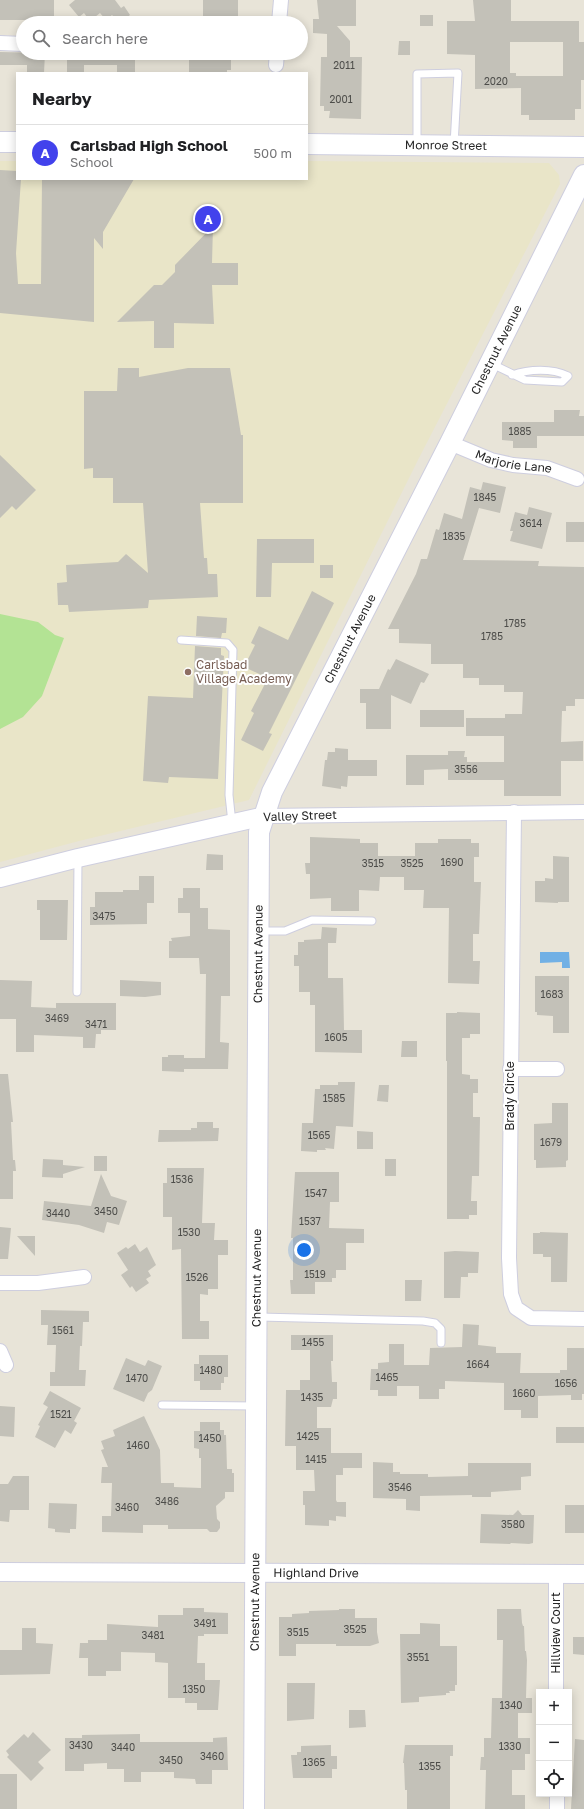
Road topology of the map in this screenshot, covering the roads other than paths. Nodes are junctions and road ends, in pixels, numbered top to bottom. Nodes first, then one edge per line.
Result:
1 (281, 0) edge
2 (280, 16) edge
3 (0, 43) edge
4 (16, 44) edge
5 (0, 142) edge
6 (16, 142) edge
7 (308, 144) edge
8 (417, 145) junction
9 (454, 145) junction
10 (584, 147) edge
11 (584, 175) edge
12 (490, 363) junction
13 (512, 375) junction
14 (450, 443) junction
15 (577, 479) dead end
16 (181, 640) dead end
17 (514, 812) junction
18 (584, 812) edge
19 (265, 816) junction
20 (232, 823) junction
21 (78, 858) junction
22 (0, 878) edge
23 (372, 921) dead end
24 (259, 931) junction
25 (77, 992) dead end
26 (510, 1069) junction
27 (557, 1069) dead end
28 (84, 1277) dead end
29 (0, 1283) edge
30 (256, 1317) junction
31 (584, 1319) edge
32 (441, 1343) dead end
33 (0, 1351) edge
34 (6, 1365) dead end
35 (162, 1405) dead end
36 (256, 1406) junction
37 (0, 1572) edge
38 (255, 1574) junction
39 (556, 1574) junction
40 (584, 1574) edge
41 (556, 1689) edge
42 (557, 1797) edge
43 (254, 1809) edge
44 (557, 1809) edge

1 - 2 street
3 - 4 street
5 - 6 main road
7 - 8 main road, Monroe Street
8 - 9 main road, Monroe Street
8 - 9 lane
9 - 10 main road, Monroe Street
11 - 12 main road, Chestnut Avenue
12 - 13 lane
12 - 14 main road, Chestnut Avenue
13 - 13 lane
14 - 15 street, Marjorie Lane
14 - 19 main road, Chestnut Avenue
16 - 20 lane
17 - 18 street, Valley Street
17 - 19 street, Valley Street
17 - 26 street, Brady Circle
19 - 20 street, Valley Street
19 - 24 main road, Chestnut Avenue
20 - 21 street, Valley Street
21 - 22 street, Valley Street
21 - 25 lane
23 - 24 lane
24 - 30 main road, Chestnut Avenue
26 - 27 street
26 - 31 street, Brady Circle
28 - 29 street
30 - 32 lane
30 - 36 main road, Chestnut Avenue
33 - 34 street
35 - 36 lane
36 - 38 main road, Chestnut Avenue
37 - 38 street, Highland Drive
38 - 39 street, Highland Drive
38 - 43 main road, Chestnut Avenue
39 - 40 street, Highland Drive
39 - 41 street, Hillview Court
42 - 44 street

